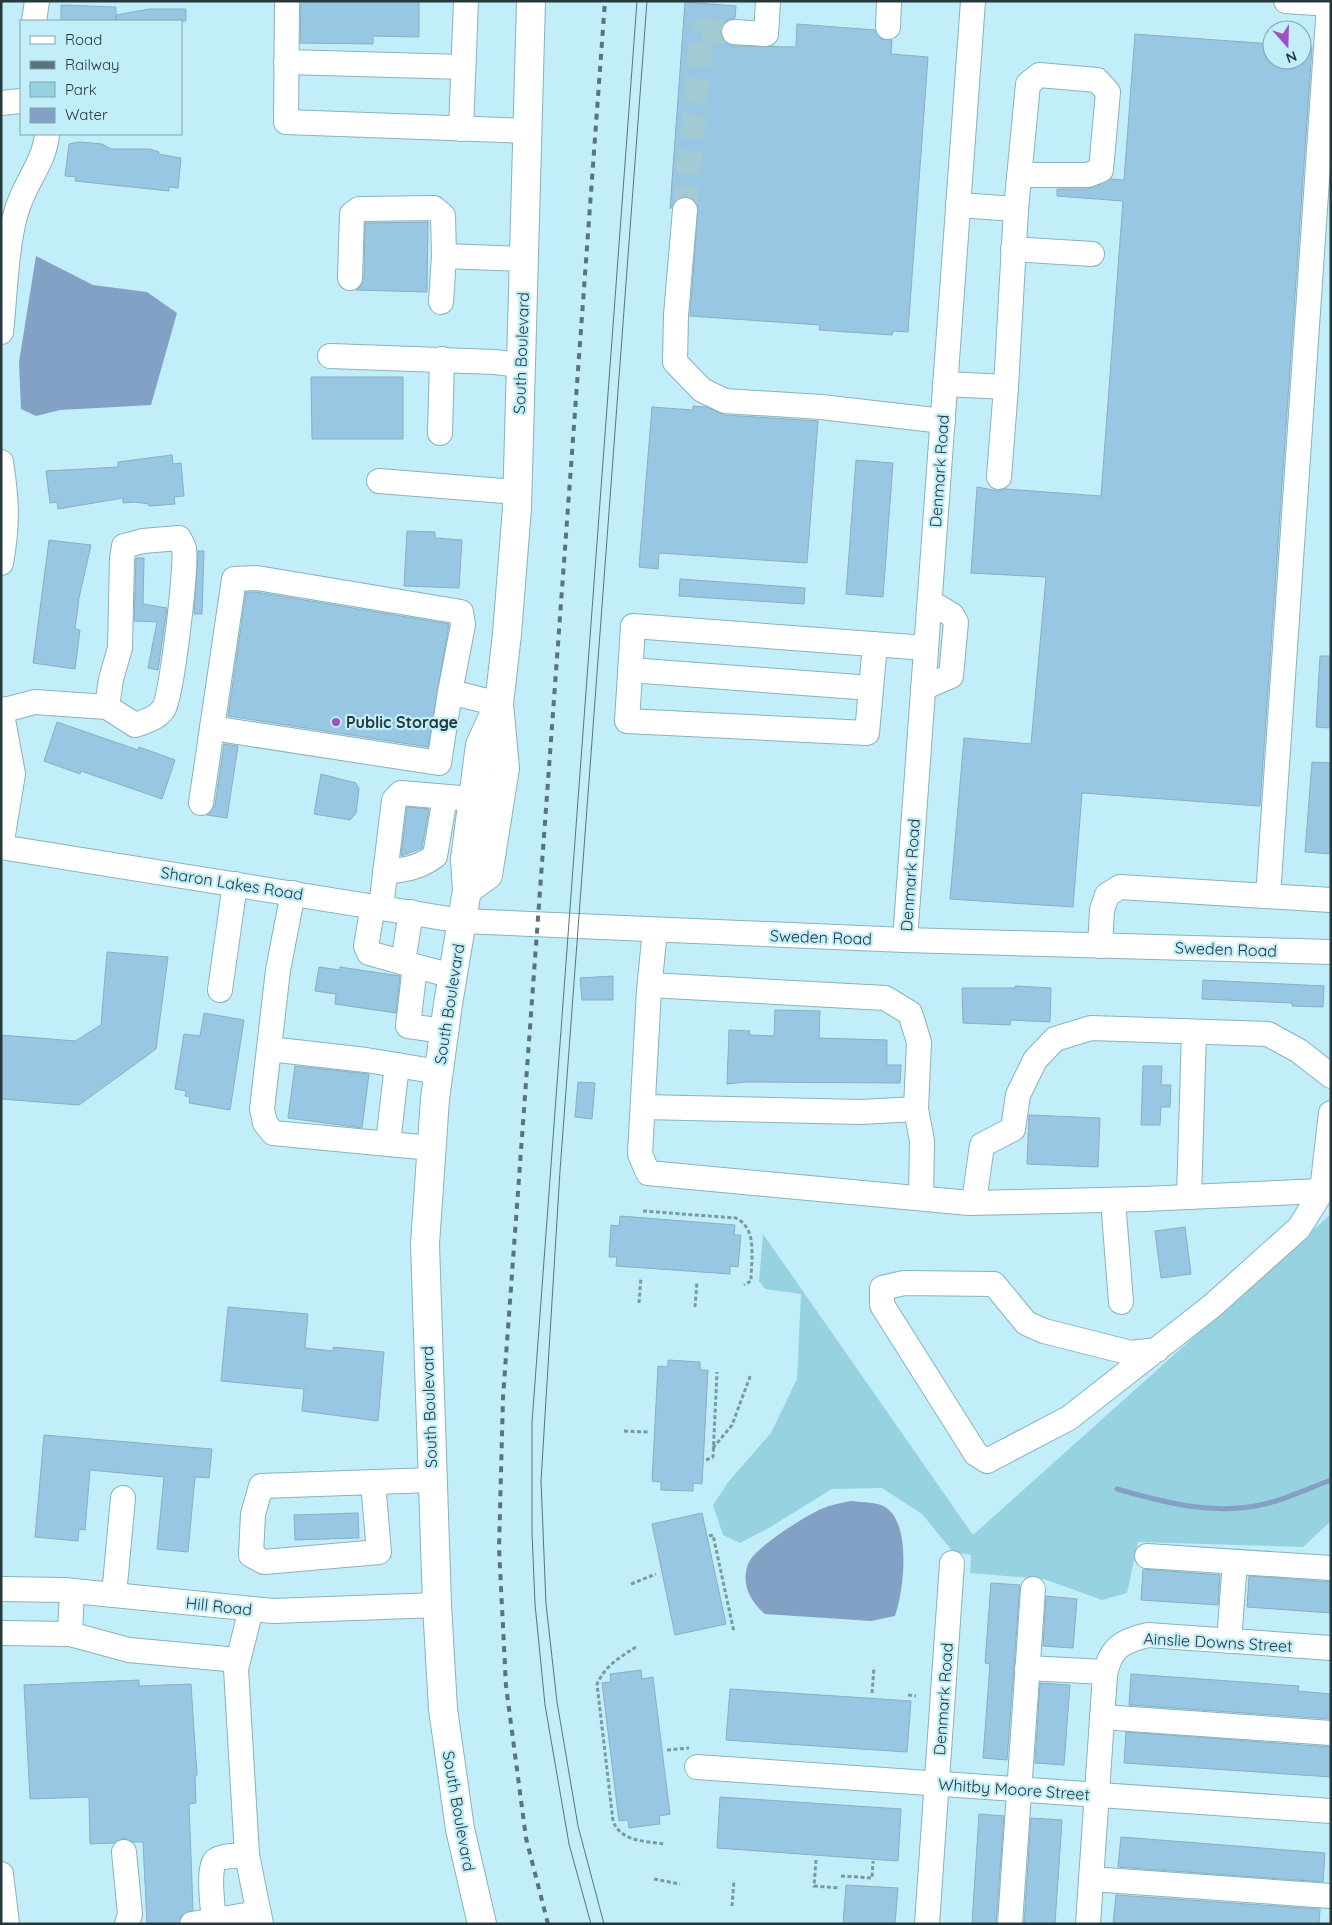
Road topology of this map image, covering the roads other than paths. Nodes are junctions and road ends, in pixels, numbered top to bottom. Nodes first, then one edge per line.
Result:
1 (37, 1) edge
2 (287, 1) edge
3 (466, 1) edge
4 (531, 1) edge
5 (768, 1) edge
6 (889, 1) edge
7 (973, 1) edge
8 (1286, 1) edge
9 (1330, 4) edge
10 (34, 20) edge
11 (888, 27) dead end
12 (734, 32) tunnel mouth
13 (286, 62) junction
14 (463, 67) junction
15 (20, 101) edge
16 (1, 102) edge
17 (461, 129) junction
18 (527, 131) junction
19 (47, 135) edge
20 (1019, 176) junction
21 (958, 205) junction
22 (1016, 209) junction
23 (686, 210) tunnel mouth
24 (1013, 249) junction
25 (1092, 254) dead end
26 (444, 256) junction
27 (524, 259) junction
28 (350, 278) dead end
29 (441, 302) dead end
30 (1, 332) edge
31 (330, 356) dead end
32 (442, 359) junction
33 (520, 365) junction
34 (945, 384) junction
35 (1006, 387) junction
36 (943, 421) junction
37 (440, 433) dead end
38 (1, 462) edge
39 (999, 477) dead end
40 (379, 481) dead end
41 (517, 492) junction
42 (1, 563) edge
43 (930, 602) junction
44 (875, 644) junction
45 (926, 648) junction
46 (630, 670) junction
47 (870, 688) junction
48 (923, 688) junction
49 (450, 692) junction
50 (498, 704) junction
51 (107, 707) junction
52 (1, 710) edge
53 (212, 728) junction
54 (445, 797) junction
55 (472, 800) junction
56 (201, 803) dead end
57 (1, 847) edge
58 (435, 856) junction
59 (465, 859) junction
60 (385, 872) junction
61 (235, 884) junction
62 (467, 890) junction
63 (293, 893) junction
64 (1268, 896) junction
65 (1331, 900) edge
66 (377, 907) junction
67 (411, 912) junction
68 (462, 921) junction
69 (655, 930) junction
70 (905, 940) junction
71 (1100, 946) junction
72 (1331, 952) edge
73 (409, 964) junction
74 (453, 976) junction
75 (650, 986) junction
76 (220, 990) dead end
77 (444, 1031) junction
78 (1194, 1032) junction
79 (269, 1049) junction
80 (397, 1065) junction
81 (439, 1072) junction
82 (1331, 1076) edge
83 (643, 1106) junction
84 (916, 1110) junction
85 (1331, 1113) edge
86 (388, 1143) junction
87 (431, 1148) junction
88 (1322, 1191) junction
89 (1189, 1197) junction
90 (921, 1198) junction
91 (1113, 1200) junction
92 (974, 1202) junction
93 (1121, 1302) dead end
94 (1157, 1350) junction
95 (432, 1480) junction
96 (373, 1482) junction
97 (123, 1498) dead end
98 (1147, 1556) dead end
99 (1235, 1562) junction
100 (952, 1563) dead end
101 (1331, 1568) edge
102 (1, 1588) edge
103 (1033, 1589) dead end
104 (72, 1591) junction
105 (114, 1595) junction
106 (437, 1604) junction
107 (251, 1609) junction
108 (1, 1633) edge
109 (70, 1634) junction
110 (1230, 1641) junction
111 (1331, 1648) edge
112 (238, 1660) junction
113 (1027, 1668) junction
114 (1106, 1672) junction
115 (1102, 1717) junction
116 (1331, 1732) edge
117 (696, 1757) road end
118 (936, 1783) junction
119 (1019, 1789) junction
120 (1096, 1794) junction
121 (1331, 1810) edge
122 (124, 1852) dead end
123 (246, 1855) junction
124 (1, 1874) edge
125 (1091, 1879) junction
126 (1331, 1896) edge
127 (260, 1919) edge
128 (203, 1922) edge
129 (7, 1924) edge
130 (127, 1924) edge
131 (482, 1924) edge
132 (927, 1924) edge
133 (1010, 1924) edge
134 (1088, 1924) edge

1 - 10 street
2 - 13 street
3 - 14 street
4 - 18 main road, South Boulevard
5 - 12 street
6 - 11 street
7 - 21 street, Denmark Road
8 - 9 street
9 - 64 street
13 - 14 street
13 - 17 street
14 - 17 street
15 - 16 street
17 - 18 street
18 - 27 main road, South Boulevard
19 - 30 street
20 - 20 street
20 - 22 street
21 - 22 street
21 - 34 street, Denmark Road
22 - 24 street
23 - 36 street
24 - 25 street
24 - 35 street
26 - 27 street
26 - 28 street
26 - 29 street
27 - 33 main road, South Boulevard
31 - 32 street
32 - 33 street
32 - 37 street
33 - 41 main road, South Boulevard
34 - 35 street
34 - 36 street, Denmark Road
35 - 39 street
36 - 43 street, Denmark Road
38 - 42 street
40 - 41 street
41 - 50 main road, South Boulevard
43 - 45 street, Denmark Road
43 - 48 street
44 - 45 street
44 - 46 street
44 - 47 street
45 - 48 street, Denmark Road
46 - 47 street
46 - 47 street
48 - 70 street, Denmark Road
49 - 50 street
49 - 53 street
49 - 53 street
50 - 55 main road, South Boulevard
50 - 62 main road, South Boulevard
51 - 51 street
51 - 52 street
52 - 57 street
53 - 56 street
54 - 55 street
54 - 58 street
54 - 60 street
55 - 59 main road, South Boulevard
57 - 61 street, Sharon Lakes Road
58 - 59 street
58 - 60 street
59 - 62 main road, South Boulevard
60 - 66 street
61 - 63 street, Sharon Lakes Road
61 - 76 street
62 - 68 main road, South Boulevard
63 - 66 street, Sharon Lakes Road
63 - 79 street
64 - 65 street
64 - 71 street
66 - 67 street, Sharon Lakes Road
66 - 73 street
67 - 68 street, Sharon Lakes Road
67 - 73 street
68 - 69 street, Sweden Road
68 - 74 main road, South Boulevard
69 - 70 street, Sweden Road
69 - 75 street
70 - 71 street, Sweden Road
71 - 72 street, Sweden Road
73 - 74 street
73 - 77 street
74 - 77 main road, South Boulevard
75 - 83 street
75 - 84 street
77 - 81 main road, South Boulevard
78 - 82 street
78 - 89 street
78 - 92 street
79 - 80 street
79 - 86 street
80 - 81 street
80 - 86 street
81 - 87 main road, South Boulevard
83 - 84 street
83 - 90 street
84 - 90 street
85 - 88 street
86 - 87 street
87 - 95 main road, South Boulevard
88 - 89 street
88 - 94 street
89 - 91 street
90 - 92 street
91 - 92 street
91 - 93 street
94 - 94 street
95 - 96 street
95 - 106 main road, South Boulevard
96 - 96 street
97 - 105 street
98 - 99 street
99 - 101 street
99 - 110 street
100 - 118 street, Denmark Road
102 - 104 street, Hill Road
103 - 113 street
104 - 105 street, Hill Road
104 - 109 street
105 - 107 street, Hill Road
106 - 107 street, Hill Road
106 - 131 main road, South Boulevard
107 - 112 street
108 - 109 street
109 - 112 street
110 - 111 street, Ainslie Downs Street
110 - 114 street, Ainslie Downs Street
112 - 123 street
113 - 114 street
113 - 119 street
114 - 115 street, Ainslie Downs Street
115 - 116 street
115 - 120 street, Ainslie Downs Street
117 - 118 street, Whitby Moore Street
118 - 119 street, Whitby Moore Street
118 - 132 street, Denmark Road
119 - 120 street, Whitby Moore Street
119 - 133 street
120 - 121 street, Whitby Moore Street
120 - 125 street, Ainslie Downs Street
122 - 130 street
123 - 127 street
123 - 128 street
124 - 129 street
125 - 126 street
125 - 134 street, Ainslie Downs Street
127 - 128 street

